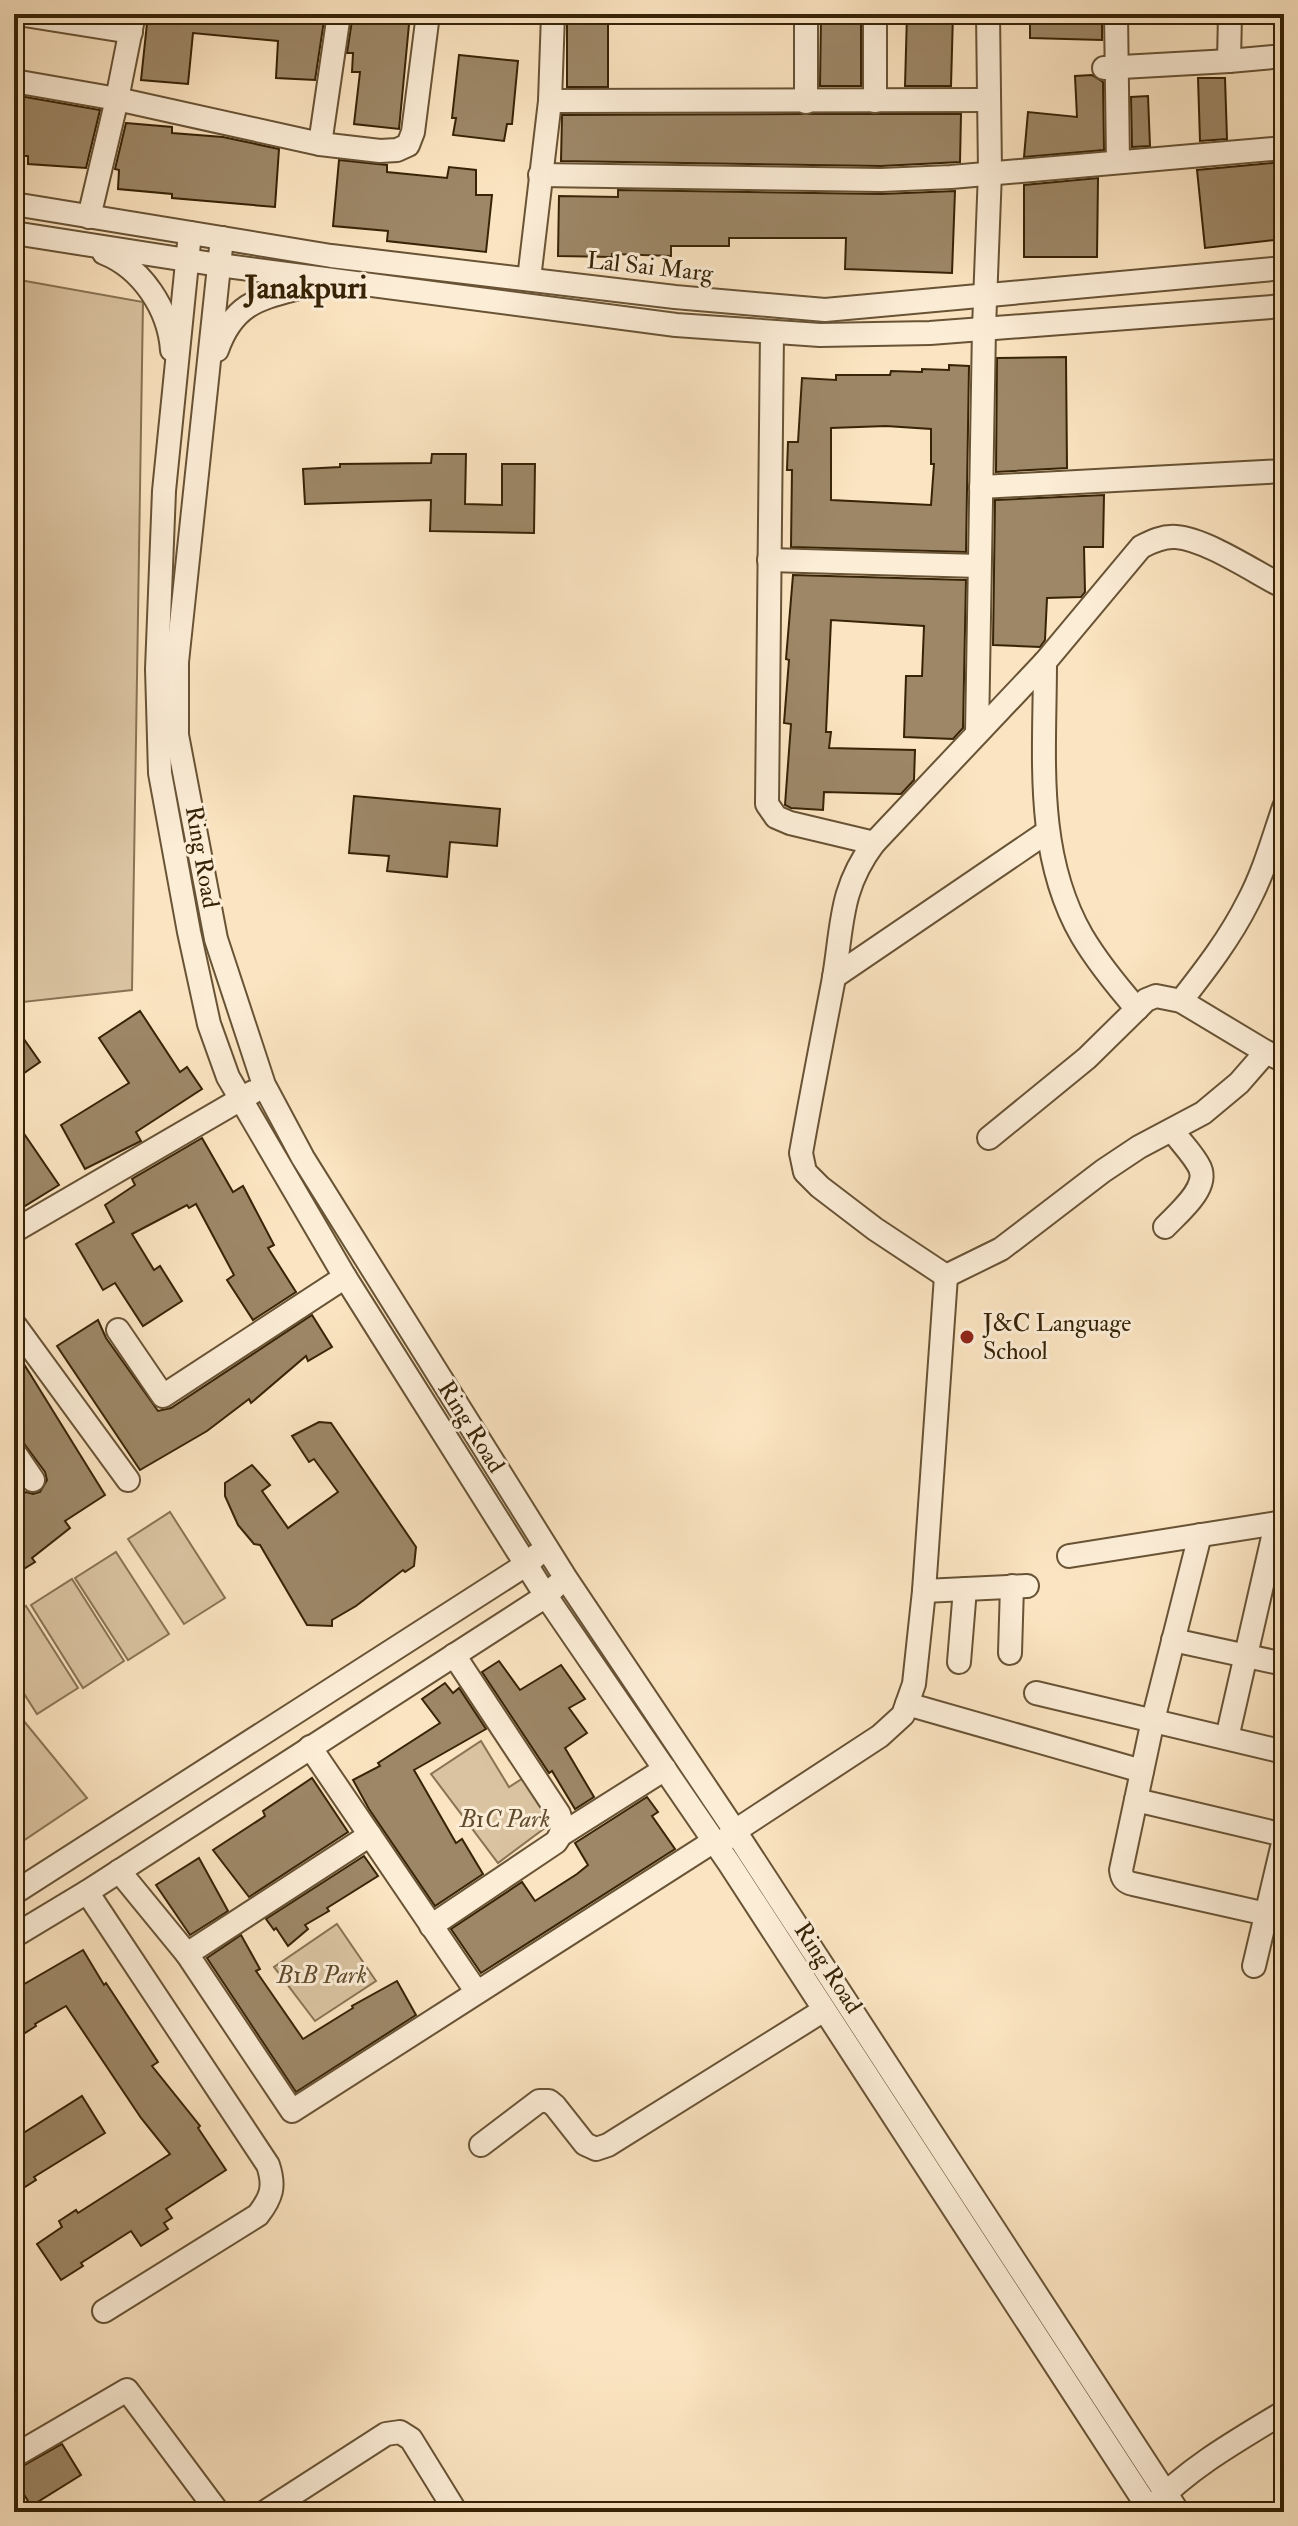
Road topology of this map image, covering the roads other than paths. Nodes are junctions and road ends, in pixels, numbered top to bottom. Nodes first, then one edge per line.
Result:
1 (18, 14) edge
2 (339, 14) edge
3 (428, 14) edge
4 (553, 14) edge
5 (806, 14) edge
6 (875, 14) edge
7 (988, 14) edge
8 (1116, 14) edge
9 (1230, 14) edge
10 (133, 23) edge
11 (1284, 56) edge
12 (1229, 61) junction
13 (1110, 68) junction
14 (14, 81) edge
15 (117, 99) junction
16 (988, 100) junction
17 (550, 101) junction
18 (875, 101) junction
19 (806, 102) junction
20 (320, 144) junction
21 (1284, 148) edge
22 (1118, 162) junction
23 (990, 172) junction
24 (540, 175) junction
25 (14, 204) edge
26 (89, 217) junction
27 (14, 233) edge
28 (190, 233) junction
29 (222, 238) junction
30 (83, 245) junction
31 (187, 261) junction
32 (219, 265) junction
33 (1284, 268) edge
34 (529, 279) junction
35 (326, 280) junction
36 (986, 294) junction
37 (1284, 306) edge
38 (984, 328) junction
39 (772, 332) junction
40 (206, 380) junction
41 (176, 387) junction
42 (1284, 471) edge
43 (981, 487) junction
44 (769, 560) junction
45 (979, 566) junction
46 (1284, 587) edge
47 (1045, 662) junction
48 (167, 664) junction
49 (977, 733) junction
50 (1284, 807) edge
51 (1047, 832) junction
52 (874, 843) junction
53 (834, 977) junction
54 (1181, 1001) junction
55 (1137, 1009) junction
56 (1275, 1057) edge
57 (264, 1085) junction
58 (240, 1101) junction
59 (1173, 1131) junction
60 (989, 1138) dead end
61 (1165, 1227) dead end
62 (14, 1231) edge
63 (946, 1276) junction
64 (345, 1277) junction
65 (14, 1324) edge
66 (118, 1330) dead end
67 (14, 1452) edge
68 (33, 1480) dead end
69 (128, 1480) dead end
70 (1280, 1523) edge
71 (1200, 1535) junction
72 (546, 1546) junction
73 (1069, 1556) dead end
74 (527, 1564) junction
75 (565, 1577) junction
76 (965, 1589) junction
77 (924, 1591) junction
78 (546, 1596) junction
79 (1173, 1640) junction
80 (1010, 1653) dead end
81 (454, 1655) junction
82 (1245, 1656) junction
83 (959, 1662) dead end
84 (1284, 1664) edge
85 (1036, 1693) dead end
86 (907, 1704) junction
87 (1153, 1720) junction
88 (1227, 1738) junction
89 (310, 1747) junction
90 (1284, 1752) edge
91 (665, 1769) junction
92 (1142, 1771) junction
93 (1136, 1800) junction
94 (735, 1831) junction
95 (562, 1834) junction
96 (370, 1835) junction
97 (1284, 1837) edge
98 (709, 1846) junction
99 (119, 1871) junction
100 (87, 1892) junction
101 (14, 1893) edge
102 (1275, 1916) edge
103 (431, 1926) junction
104 (15, 1935) edge
105 (187, 1954) junction
106 (1254, 1966) dead end
107 (476, 1991) junction
108 (824, 2010) junction
109 (481, 2145) dead end
110 (104, 2311) dead end
111 (1284, 2412) edge
112 (14, 2456) edge
113 (1155, 2505) edge
114 (218, 2512) edge
115 (265, 2512) edge
116 (456, 2512) edge
117 (1178, 2512) edge

1 - 10 street
2 - 20 street
3 - 20 street
4 - 17 street
5 - 19 street
6 - 18 street
7 - 16 street
8 - 13 street
9 - 12 street
10 - 15 street
11 - 12 street
12 - 13 street
13 - 22 street
14 - 15 street
15 - 20 street
15 - 26 street
16 - 18 street
16 - 23 street
17 - 19 street
17 - 24 street
18 - 19 street
21 - 22 street
22 - 23 street
23 - 24 street
23 - 36 street
24 - 34 street
25 - 26 street, Lal Sai Marg
26 - 28 street, Lal Sai Marg
27 - 30 street
28 - 29 street, Lal Sai Marg
28 - 31 street, Ring Road
29 - 32 street, Ring Road
29 - 34 street, Lal Sai Marg
30 - 31 street
30 - 41 street
31 - 32 street
31 - 41 street, Ring Road
32 - 35 street
32 - 40 street, Ring Road
33 - 36 street, Lal Sai Marg
34 - 36 street, Lal Sai Marg
35 - 39 street
35 - 40 street
36 - 38 street
37 - 38 street
38 - 39 street
38 - 43 street
39 - 44 street
40 - 48 street, Ring Road
41 - 48 street, Ring Road
42 - 43 street
43 - 45 street
44 - 45 street
44 - 52 street
45 - 49 street
46 - 47 street
47 - 49 street
47 - 51 street
48 - 57 street, Ring Road
48 - 58 street, Ring Road
49 - 52 street
50 - 54 street
51 - 53 street
51 - 55 street
52 - 53 street
53 - 63 street
54 - 55 street
54 - 56 street
55 - 60 street
56 - 59 street
57 - 58 street
57 - 72 street, Ring Road
58 - 62 street
58 - 64 street, Ring Road
59 - 61 street
59 - 63 street
63 - 77 street
64 - 66 street
64 - 74 street, Ring Road
65 - 69 street
67 - 68 street
70 - 71 street
70 - 82 street
71 - 73 street
71 - 79 street
72 - 74 street
72 - 75 street, Ring Road
74 - 78 street, Ring Road
74 - 101 street
75 - 78 street
75 - 94 street, Ring Road
76 - 77 street
76 - 80 street
76 - 83 street
77 - 86 street
78 - 81 street
78 - 91 street, Ring Road
79 - 82 street
79 - 87 street
81 - 89 street
81 - 95 street
82 - 84 street
82 - 88 street
85 - 87 street
86 - 92 street
86 - 94 street
87 - 88 street
87 - 92 street
88 - 90 street
89 - 96 street
89 - 99 street
91 - 95 street
91 - 98 street, Ring Road
92 - 93 street
93 - 97 street
93 - 102 street
94 - 98 street
94 - 113 street, Ring Road
95 - 103 street
96 - 103 street
96 - 105 street
97 - 102 street
98 - 107 street
98 - 108 street, Ring Road
99 - 100 street
99 - 105 street
100 - 104 street
100 - 110 street
102 - 106 street
103 - 107 street
105 - 107 street
108 - 109 street
108 - 113 street, Ring Road
111 - 113 street
112 - 114 street
113 - 117 street, Ring Road
115 - 116 street

